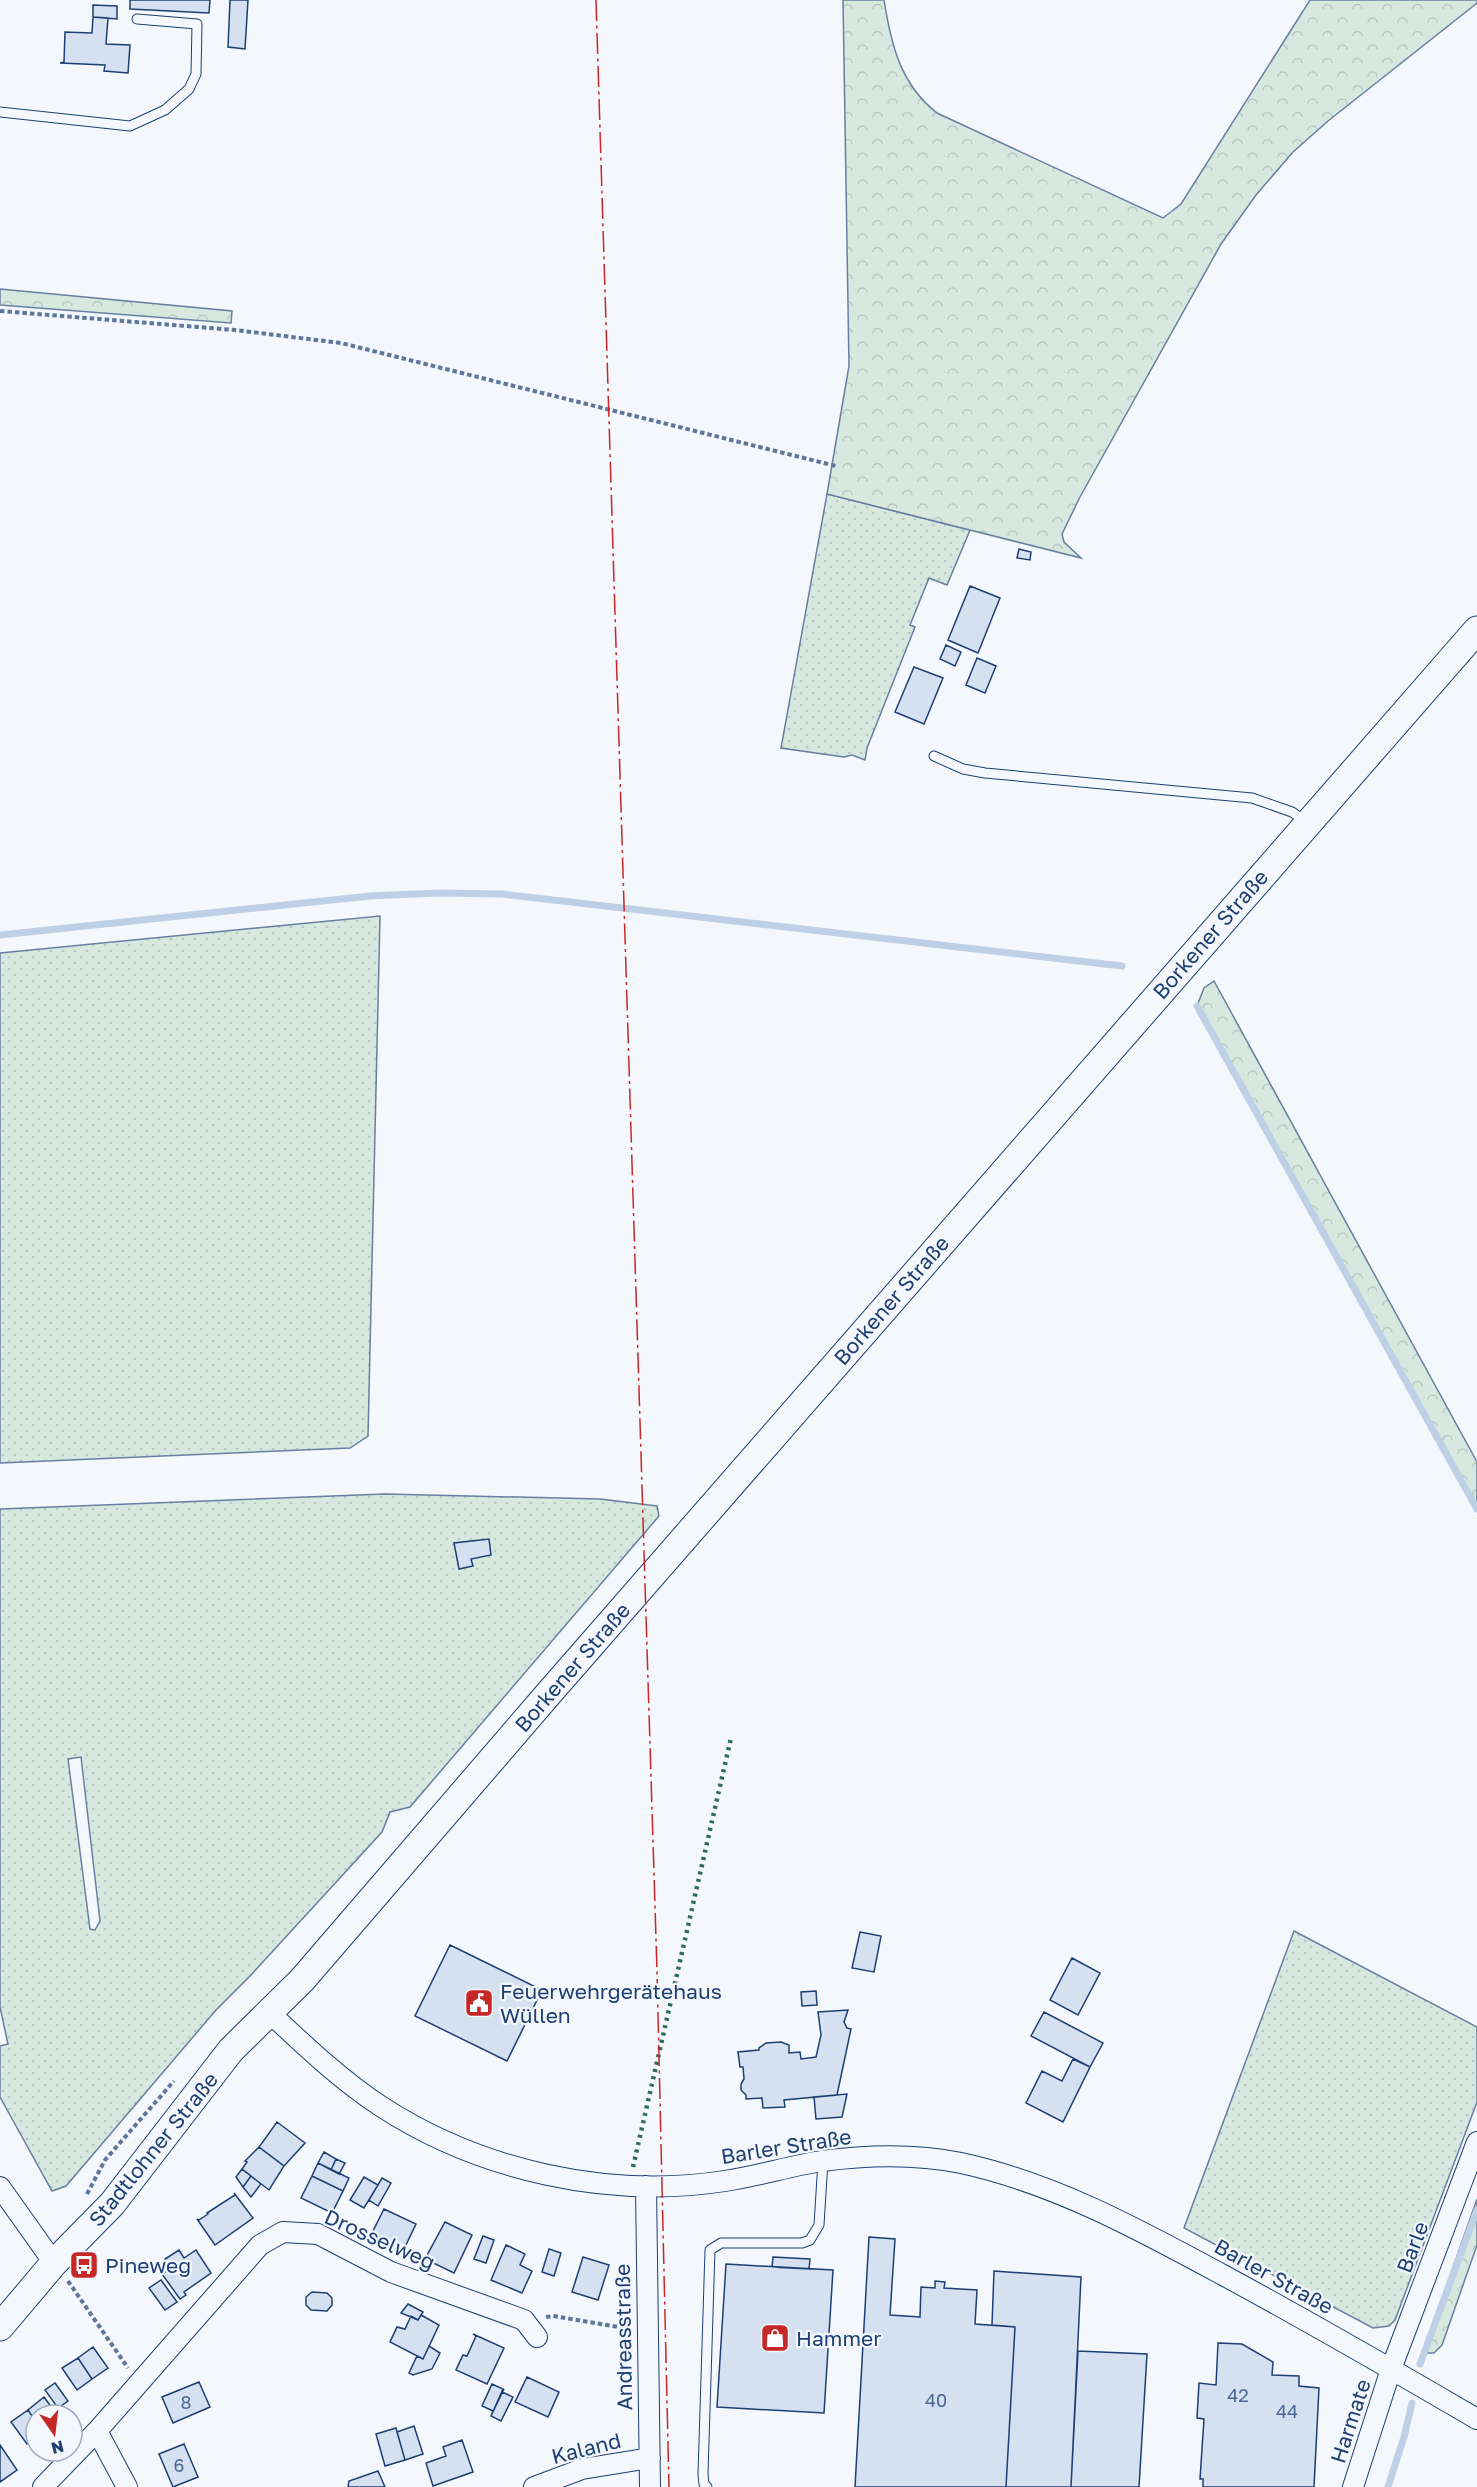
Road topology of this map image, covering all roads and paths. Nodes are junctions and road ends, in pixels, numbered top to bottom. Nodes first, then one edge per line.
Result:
1 (137, 19) dead end
2 (0, 112) edge
3 (0, 311) edge
4 (836, 466) dead end
5 (1477, 630) edge
6 (934, 756) dead end
7 (1307, 822) junction
8 (308, 1973) joint
9 (270, 2013) junction
10 (1477, 2142) edge
11 (823, 2161) junction
12 (646, 2186) junction
13 (0, 2187) edge
14 (54, 2263) junction
15 (524, 2320) junction
16 (0, 2326) edge
17 (647, 2332) junction
18 (537, 2337) dead end
19 (1391, 2369) junction
20 (139, 2383) junction
21 (1477, 2418) edge
22 (97, 2431) junction
23 (650, 2458) junction
24 (43, 2487) edge
25 (127, 2487) edge
26 (534, 2487) edge
27 (650, 2487) edge
28 (707, 2487) edge
29 (1353, 2487) edge

1 - 2 lane
3 - 4 path
5 - 7 main road, Borkener Straße
6 - 7 lane
7 - 8 main road, Borkener Straße
8 - 9 main road, Stadtlohner Straße
9 - 12 street, Barler Straße
9 - 14 main road, Stadtlohner Straße
10 - 19 street, Barle
11 - 12 street, Barler Straße
11 - 19 street, Barler Straße
11 - 28 lane
12 - 17 street, Andreasstraße
13 - 14 street
14 - 16 main road, Stadtlohner Straße
14 - 20 path
15 - 17 path
15 - 18 street
15 - 20 street, Drosselweg
17 - 23 street, Andreasstraße
19 - 21 street, Barler Straße
19 - 29 street, Harmate
20 - 22 street, Drosselweg
22 - 24 street, Drosselweg
22 - 25 street
23 - 26 street, Kaland
23 - 27 street, Andreasstraße

